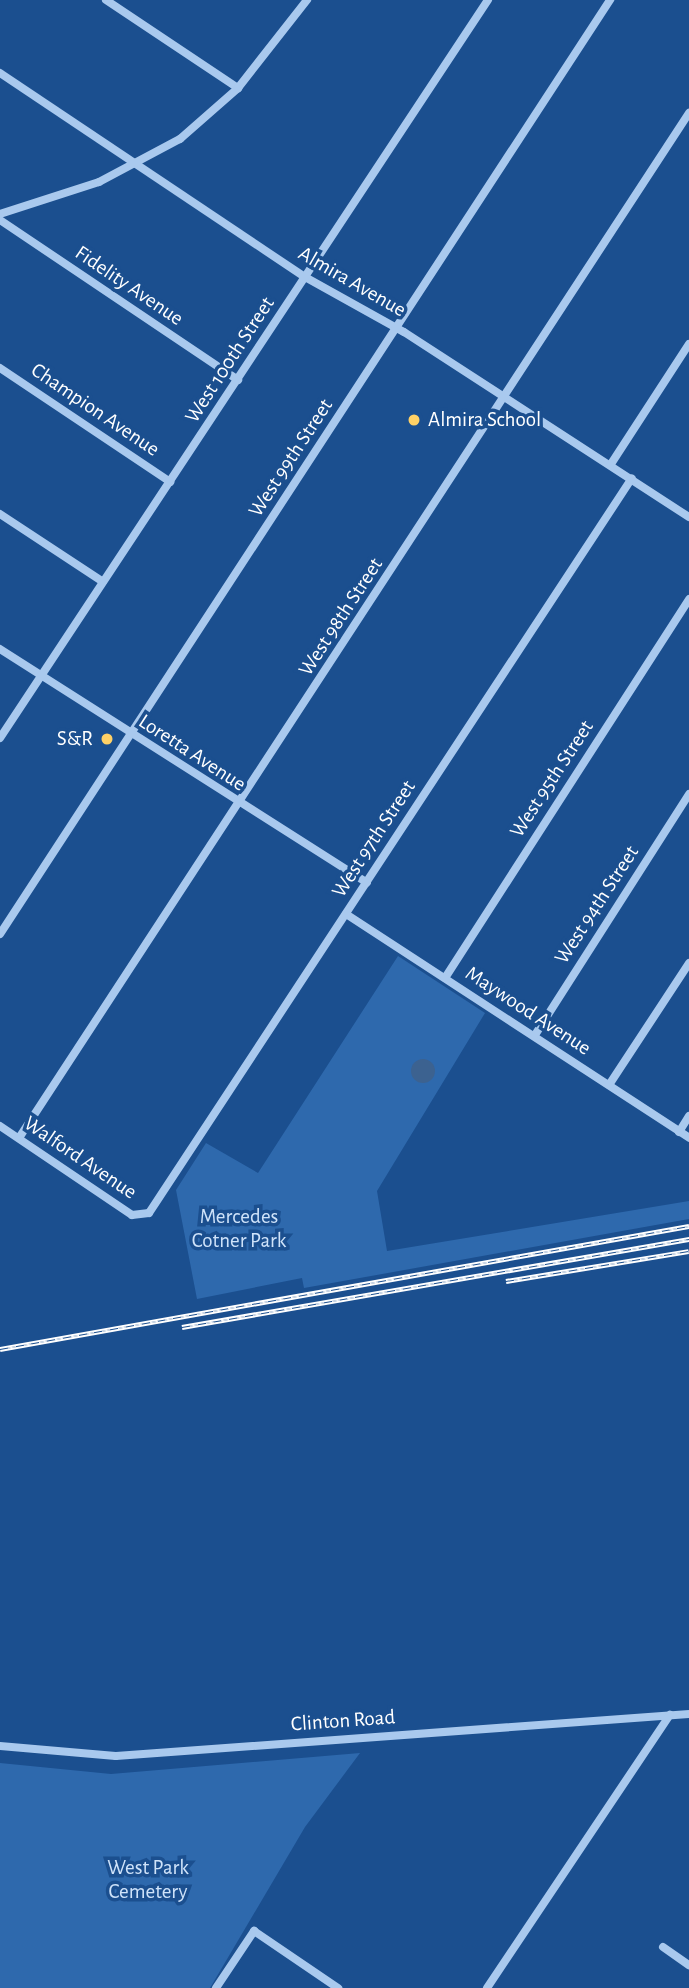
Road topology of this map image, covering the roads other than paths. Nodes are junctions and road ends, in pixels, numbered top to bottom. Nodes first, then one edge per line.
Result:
1 (106, 0) edge
2 (307, 0) edge
3 (488, 0) edge
4 (610, 0) edge
5 (0, 73) edge
6 (238, 88) junction
7 (689, 113) edge
8 (135, 164) junction
9 (0, 214) edge
10 (0, 220) edge
11 (305, 277) junction
12 (398, 328) junction
13 (689, 344) edge
14 (0, 368) edge
15 (238, 380) junction
16 (506, 396) junction
17 (611, 464) junction
18 (632, 478) junction
19 (170, 482) junction
20 (0, 514) edge
21 (689, 517) edge
22 (103, 582) junction
23 (689, 600) edge
24 (0, 649) edge
25 (40, 677) junction
26 (131, 734) junction
27 (0, 738) edge
28 (689, 794) edge
29 (241, 805) junction
30 (367, 883) junction
31 (346, 914) junction
32 (0, 934) edge
33 (689, 963) edge
34 (444, 978) junction
35 (534, 1035) junction
36 (608, 1084) junction
37 (689, 1116) edge
38 (0, 1126) edge
39 (679, 1132) junction
40 (19, 1138) junction
41 (689, 1138) edge
42 (141, 1216) joint
43 (689, 1714) edge
44 (670, 1715) junction
45 (0, 1746) edge
46 (663, 1948) dead end
47 (689, 1965) edge
48 (218, 1985) edge
49 (229, 1988) edge
50 (338, 1988) edge
51 (488, 1988) edge

1 - 6 street
2 - 6 street
3 - 11 street, West 100th Street
4 - 12 street, West 99th Street
5 - 8 street, Almira Avenue
6 - 8 street
7 - 16 street, West 98th Street
8 - 9 street
8 - 11 street, Almira Avenue
10 - 15 street, Fidelity Avenue
11 - 12 street, Almira Avenue
11 - 15 street, West 100th Street
12 - 16 street, Almira Avenue
12 - 26 street, West 99th Street
13 - 17 street
14 - 19 street, Champion Avenue
15 - 19 street, West 100th Street
16 - 17 street, Almira Avenue
16 - 29 street, West 98th Street
17 - 18 street, Almira Avenue
18 - 21 street, Almira Avenue
18 - 30 street, West 97th Street
19 - 22 street, West 100th Street
20 - 22 street
22 - 25 street, West 100th Street
23 - 34 street, West 95th Street
24 - 25 street, Loretta Avenue
25 - 26 street, Loretta Avenue
25 - 27 street, West 100th Street
26 - 29 street, Loretta Avenue
26 - 32 street, West 99th Street
28 - 35 street, West 94th Street
29 - 30 street, Loretta Avenue
29 - 40 street, West 98th Street
30 - 31 street, West 97th Street
31 - 34 street, Maywood Avenue
31 - 42 street, West 97th Street
33 - 36 street
34 - 35 street, Maywood Avenue
35 - 36 street, Maywood Avenue
36 - 39 street, Maywood Avenue
37 - 39 street
38 - 40 street, Walford Avenue
39 - 41 street, Maywood Avenue
40 - 42 street, Walford Avenue
43 - 44 street, Clinton Road
44 - 45 street, Clinton Road
44 - 51 street
46 - 47 street
48 - 49 street
48 - 50 street

